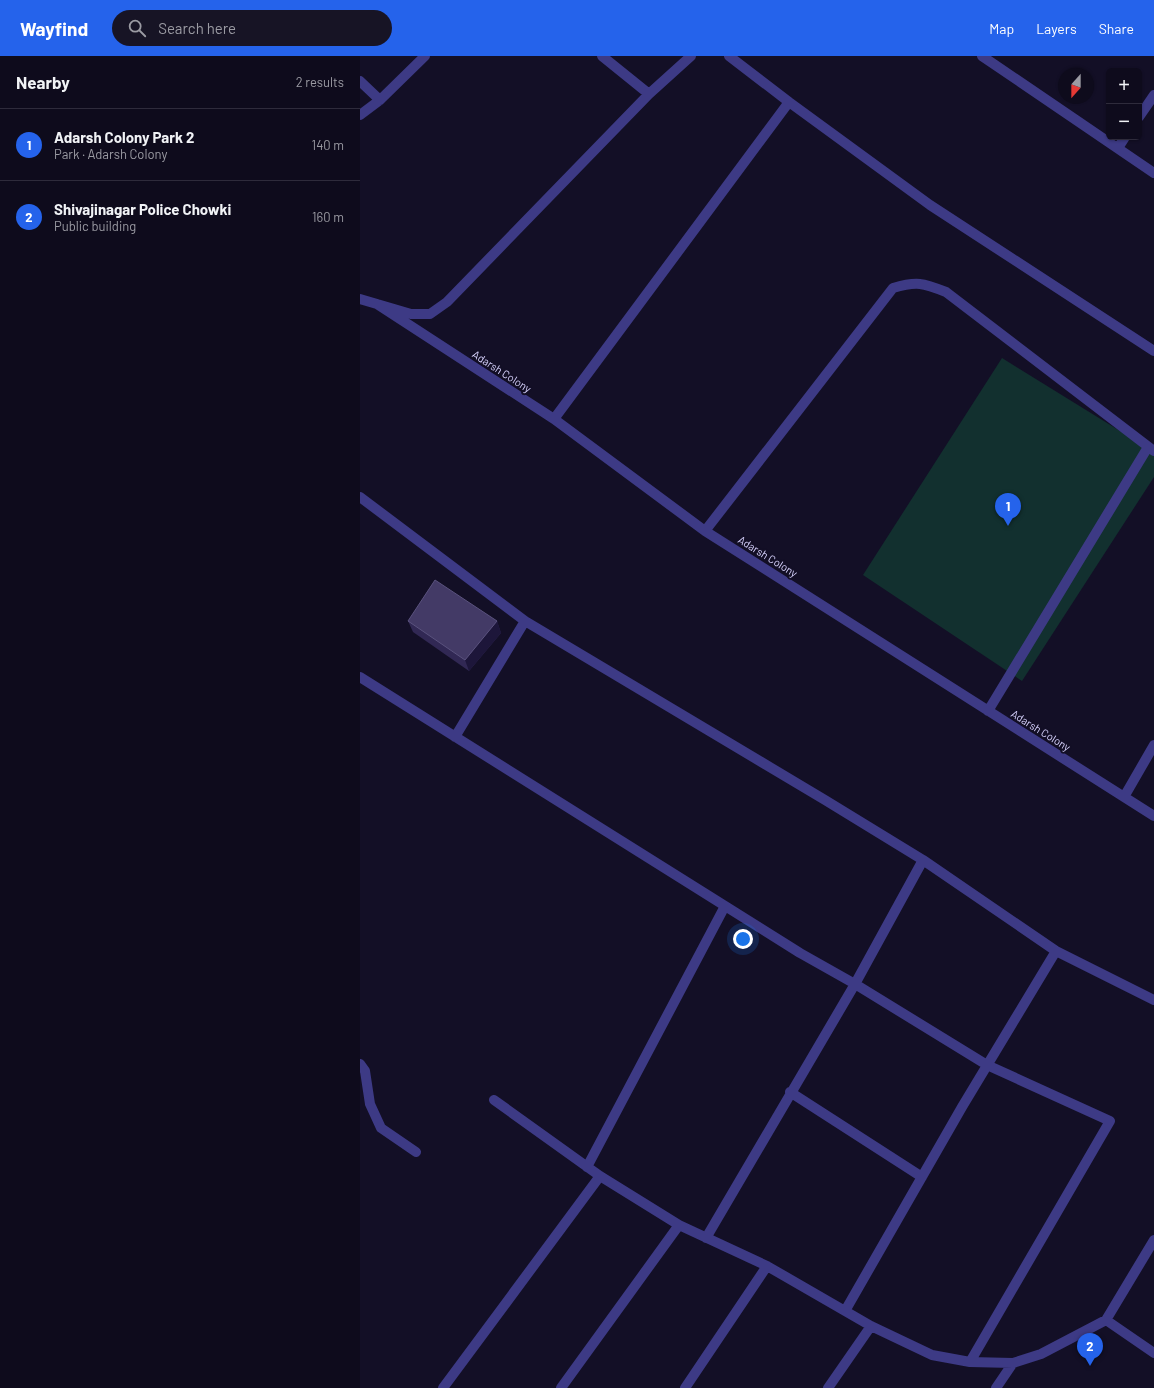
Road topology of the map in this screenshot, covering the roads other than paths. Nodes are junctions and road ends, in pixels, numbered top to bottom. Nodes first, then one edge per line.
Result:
1 (424, 56) edge
2 (602, 56) edge
3 (690, 56) edge
4 (729, 56) edge
5 (982, 56) edge
6 (360, 81) edge
7 (649, 94) junction
8 (1154, 95) edge
9 (380, 100) junction
10 (789, 102) junction
11 (1142, 113) edge
12 (360, 115) edge
13 (1123, 140) edge
14 (1118, 148) junction
15 (1154, 173) edge
16 (360, 300) edge
17 (377, 304) junction
18 (1154, 351) edge
19 (554, 419) junction
20 (1151, 449) edge
21 (360, 497) edge
22 (705, 531) junction
23 (525, 622) junction
24 (360, 677) edge
25 (988, 711) junction
26 (455, 737) junction
27 (1154, 745) edge
28 (1124, 797) junction
29 (1154, 816) edge
30 (923, 860) junction
31 (725, 906) junction
32 (1056, 951) junction
33 (854, 984) junction
34 (1154, 1000) edge
35 (360, 1064) edge
36 (987, 1065) junction
37 (790, 1092) junction
38 (494, 1100) dead end
39 (416, 1152) dead end
40 (587, 1167) junction
41 (600, 1176) junction
42 (922, 1177) junction
43 (679, 1225) junction
44 (706, 1238) junction
45 (1154, 1240) edge
46 (767, 1266) junction
47 (845, 1312) junction
48 (1106, 1320) junction
49 (871, 1326) junction
50 (1154, 1353) edge
51 (970, 1362) junction
52 (1013, 1363) junction
53 (443, 1388) edge
54 (561, 1388) edge
55 (685, 1388) edge
56 (828, 1388) edge
57 (996, 1388) edge

1 - 9 street
2 - 7 street
3 - 7 street
4 - 10 street
5 - 14 street
6 - 9 street
7 - 17 street
8 - 11 street
9 - 12 street
10 - 18 street
10 - 19 street
13 - 14 street
14 - 15 street
16 - 17 street
17 - 19 street, Adarsh Colony
19 - 22 street, Adarsh Colony
20 - 22 street
20 - 25 street
21 - 23 street
22 - 25 street, Adarsh Colony
23 - 26 street
23 - 30 street
24 - 26 street
25 - 28 street, Adarsh Colony
26 - 31 street
27 - 28 street
28 - 29 street, Adarsh Colony
30 - 32 street
30 - 33 street
31 - 33 street
31 - 40 street
32 - 34 street
32 - 36 street
33 - 36 street
33 - 37 street
35 - 39 street
36 - 42 street
36 - 51 street
37 - 42 street
37 - 44 street
38 - 40 street
40 - 41 street
41 - 43 street
41 - 53 street
42 - 47 street
43 - 44 street
43 - 54 street
44 - 46 street
45 - 48 street
46 - 47 street
46 - 55 street
47 - 49 street
48 - 50 street
48 - 52 street
49 - 51 street
49 - 56 street
51 - 52 street
52 - 57 street

